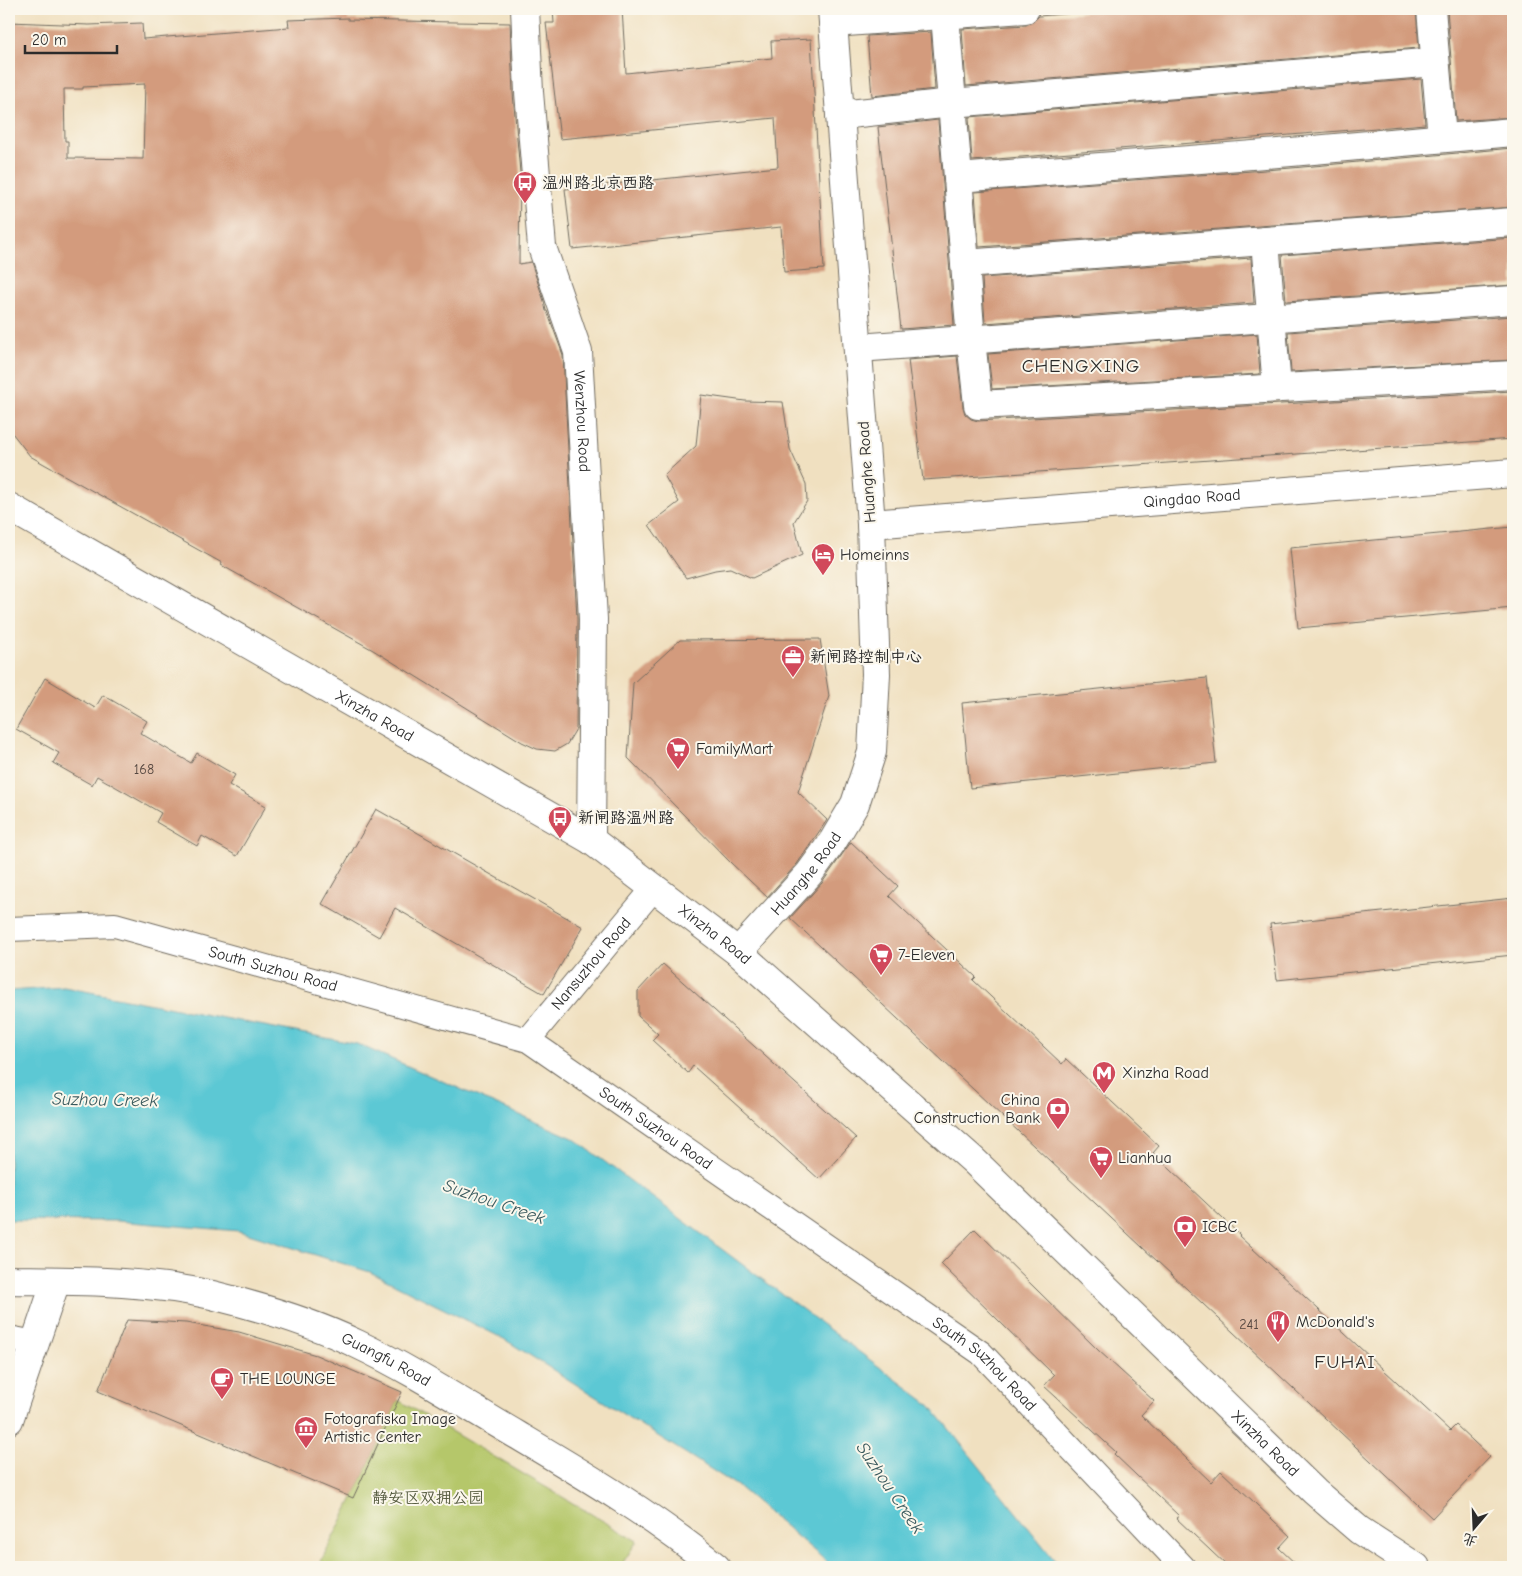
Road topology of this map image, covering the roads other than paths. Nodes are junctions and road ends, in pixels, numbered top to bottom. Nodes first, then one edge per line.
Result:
1 (524, 9) edge
2 (1025, 9) edge
3 (1431, 9) edge
4 (946, 15) junction
5 (833, 16) edge
6 (1435, 62) junction
7 (952, 103) junction
8 (840, 115) junction
9 (1513, 132) edge
10 (1442, 138) junction
11 (958, 178) junction
12 (1513, 222) edge
13 (1265, 241) junction
14 (965, 264) junction
15 (1513, 300) edge
16 (1271, 318) junction
17 (971, 340) junction
18 (858, 348) junction
19 (1513, 375) edge
20 (1277, 388) junction
21 (1513, 472) edge
22 (9, 507) edge
23 (871, 524) junction
24 (591, 840) junction
25 (654, 888) junction
26 (9, 929) edge
27 (738, 952) junction
28 (528, 1040) junction
29 (9, 1280) edge
30 (56, 1281) junction
31 (22, 1341) edge
32 (9, 1420) edge
33 (1409, 1566) edge
34 (716, 1567) edge
35 (1183, 1567) edge

1 - 24 street, Wenzhou Road
2 - 4 street
3 - 6 street
4 - 5 street
4 - 7 street
5 - 8 street, Huanghe Road
6 - 7 street
6 - 10 street
7 - 8 street
7 - 11 street
8 - 18 street, Huanghe Road
9 - 10 street
10 - 11 street
11 - 14 street
12 - 13 street
13 - 14 street
13 - 16 street
14 - 17 street
15 - 16 street
16 - 17 street
16 - 20 street
17 - 18 street
17 - 20 street
18 - 23 street, Huanghe Road
19 - 20 street
21 - 23 street, Qingdao Road
22 - 24 street, Xinzha Road
23 - 27 street, Huanghe Road
24 - 25 street, Xinzha Road
25 - 27 street, Xinzha Road
25 - 28 street, Nansuzhou Road
26 - 28 street, South Suzhou Road
27 - 33 street, Xinzha Road
28 - 35 street, South Suzhou Road
29 - 30 street, Guangfu Road
30 - 31 street
30 - 34 street, Guangfu Road
31 - 32 street

